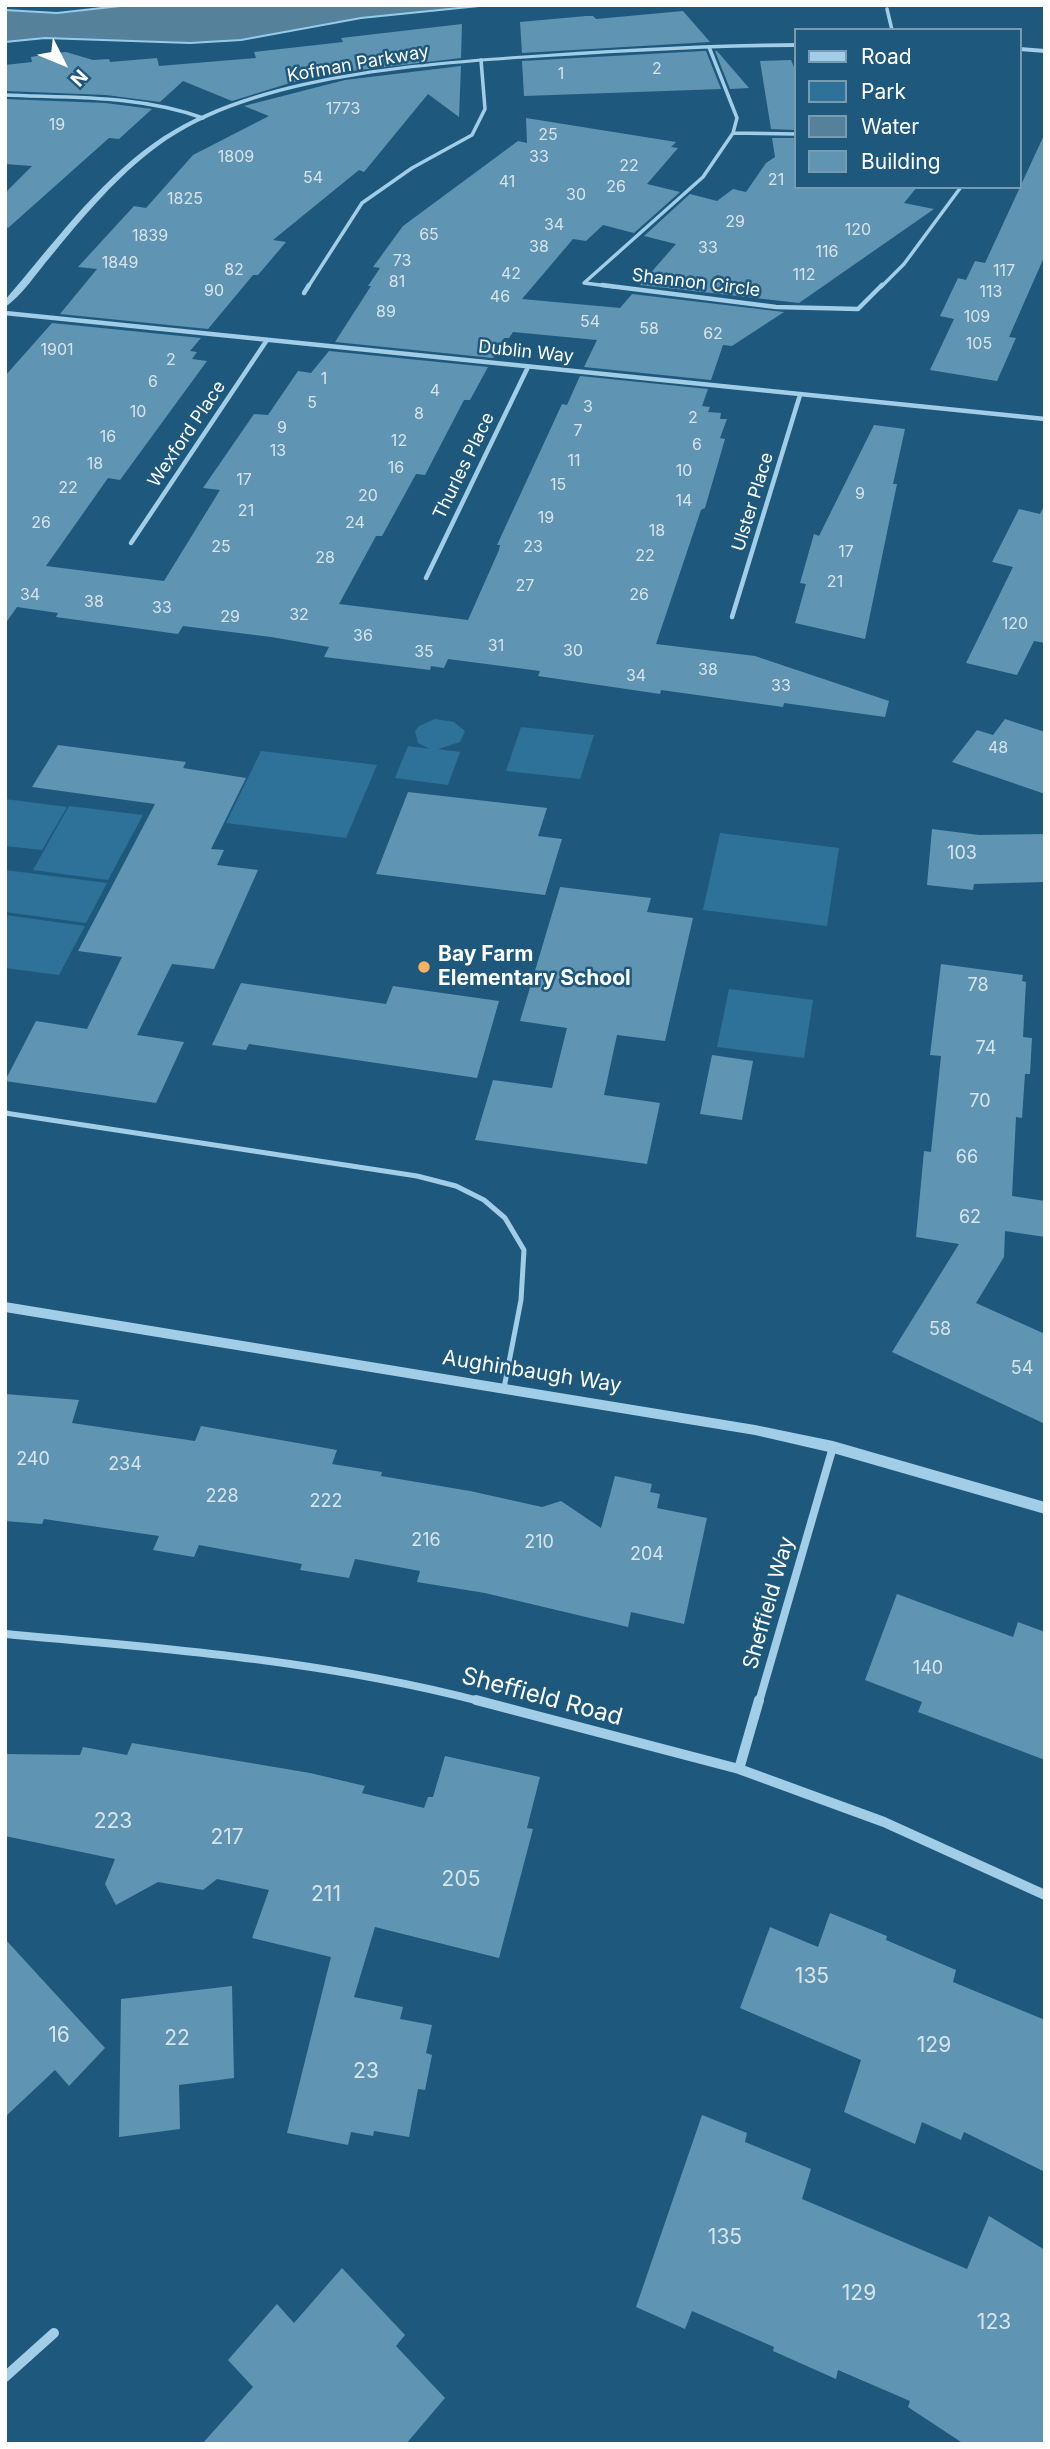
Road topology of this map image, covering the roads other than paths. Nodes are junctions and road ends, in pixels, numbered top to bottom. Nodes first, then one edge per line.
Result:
1 (887, 9) dead end
2 (892, 28) edge
3 (794, 45) edge
4 (709, 47) junction
5 (1022, 49) edge
6 (1045, 51) edge
7 (481, 60) junction
8 (5, 95) edge
9 (204, 118) junction
10 (733, 133) junction
11 (794, 134) edge
12 (960, 189) edge
13 (304, 293) dead end
14 (5, 305) edge
15 (5, 313) edge
16 (267, 340) junction
17 (528, 366) junction
18 (800, 395) junction
19 (1045, 419) edge
20 (131, 543) dead end
21 (426, 578) dead end
22 (732, 617) dead end
23 (5, 1113) edge
24 (5, 1307) edge
25 (503, 1388) junction
26 (833, 1447) junction
27 (1045, 1508) edge
28 (5, 1634) edge
29 (739, 1769) junction
30 (1045, 1895) edge
31 (54, 2333) dead end
32 (5, 2377) edge

1 - 2 street
3 - 4 street, Kofman Parkway
4 - 7 street, Kofman Parkway
4 - 10 street
5 - 6 street
7 - 9 street, Kofman Parkway
7 - 13 street
8 - 9 street
9 - 14 street, Kofman Parkway
10 - 11 street
10 - 12 street, Shannon Circle
15 - 16 street, Dublin Way
16 - 17 street, Dublin Way
16 - 20 street, Wexford Place
17 - 18 street, Dublin Way
17 - 21 street, Thurles Place
18 - 19 street, Dublin Way
18 - 22 street, Ulster Place
23 - 25 lane
24 - 25 street, Aughinbaugh Way
25 - 26 street, Aughinbaugh Way
26 - 27 street, Aughinbaugh Way
26 - 29 street, Sheffield Way
28 - 29 street, Sheffield Road
29 - 30 street, Sheffield Road
31 - 32 street

